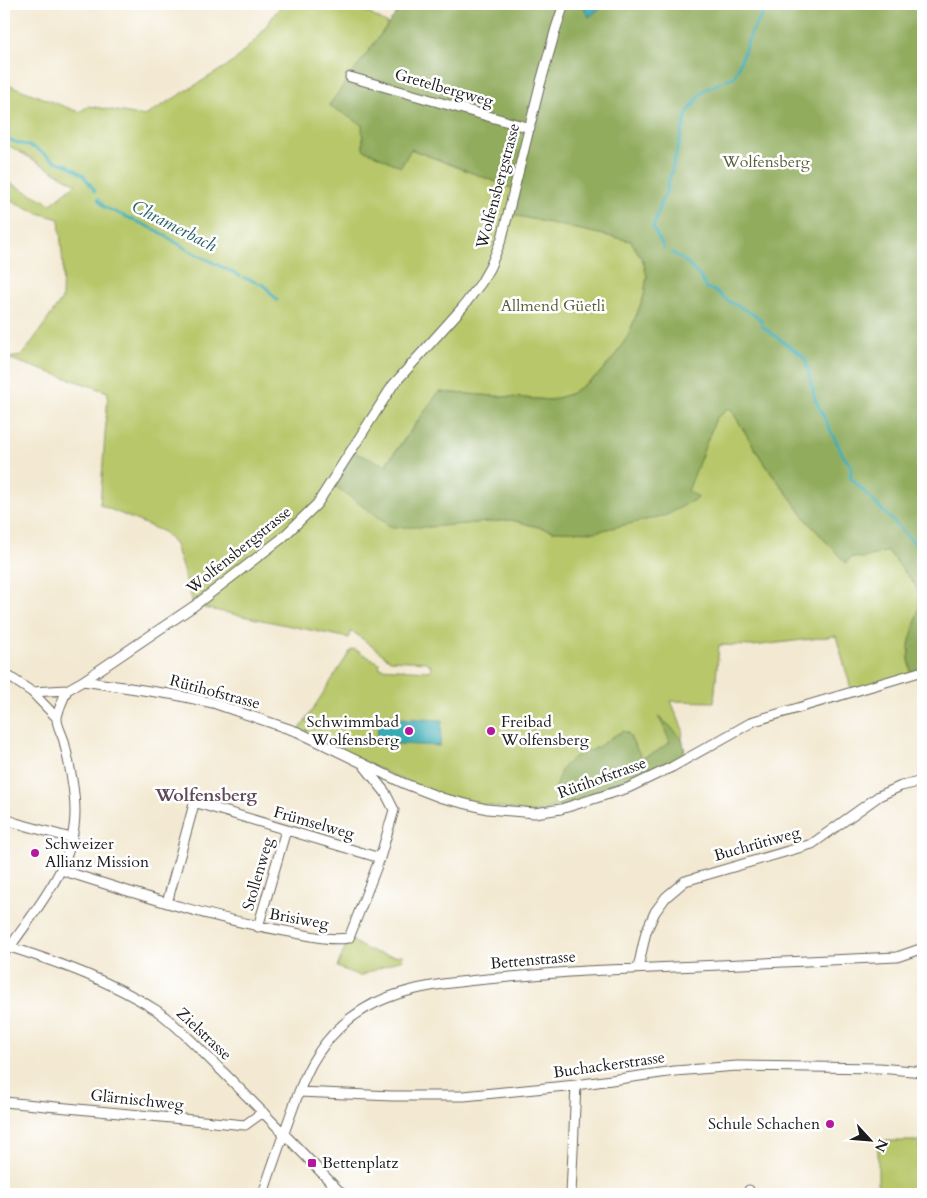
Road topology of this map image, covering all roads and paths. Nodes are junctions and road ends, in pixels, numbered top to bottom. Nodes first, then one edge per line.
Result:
1 (564, 4) edge
2 (350, 77) dead end
3 (530, 128) junction
4 (923, 671) edge
5 (4, 673) edge
6 (83, 682) junction
7 (67, 690) junction
8 (32, 692) junction
9 (57, 718) junction
10 (364, 764) junction
11 (923, 781) edge
12 (4, 818) edge
13 (286, 830) junction
14 (71, 838) junction
15 (380, 858) junction
16 (60, 870) junction
17 (167, 903) junction
18 (258, 927) junction
19 (923, 948) edge
20 (7, 949) edge
21 (638, 968) junction
22 (923, 1072) edge
23 (576, 1085) junction
24 (299, 1092) junction
25 (4, 1102) edge
26 (263, 1112) junction
27 (284, 1134) junction
28 (263, 1194) edge
29 (342, 1194) edge
30 (570, 1194) edge

1 - 3 street, Wolfensbergstrasse
2 - 3 street, Gretelbergweg
3 - 6 street, Wolfensbergstrasse
4 - 10 street, Rütihofstrasse
5 - 8 street
6 - 7 street, Wolfensbergstrasse
6 - 10 street, Rütihofstrasse
7 - 8 street
7 - 9 street
8 - 9 street
9 - 14 street
10 - 15 street, Brisiweg
11 - 21 street, Buchrütiweg
12 - 14 street
13 - 15 street, Frümselweg
13 - 17 street, Frümselweg
13 - 18 street, Stollenweg
14 - 16 street
15 - 18 street, Brisiweg
16 - 17 street, Brisiweg
16 - 20 street
17 - 18 street, Brisiweg
19 - 21 street, Bettenstrasse
20 - 26 street, Zielstrasse
21 - 24 street, Bettenstrasse
22 - 23 street, Buchackerstrasse
23 - 24 street, Buchackerstrasse
23 - 30 street
24 - 27 street, Bettenstrasse
25 - 26 street, Glärnischweg
26 - 27 street, Zielstrasse
27 - 28 street, Bettenstrasse
27 - 29 street, Zielstrasse

